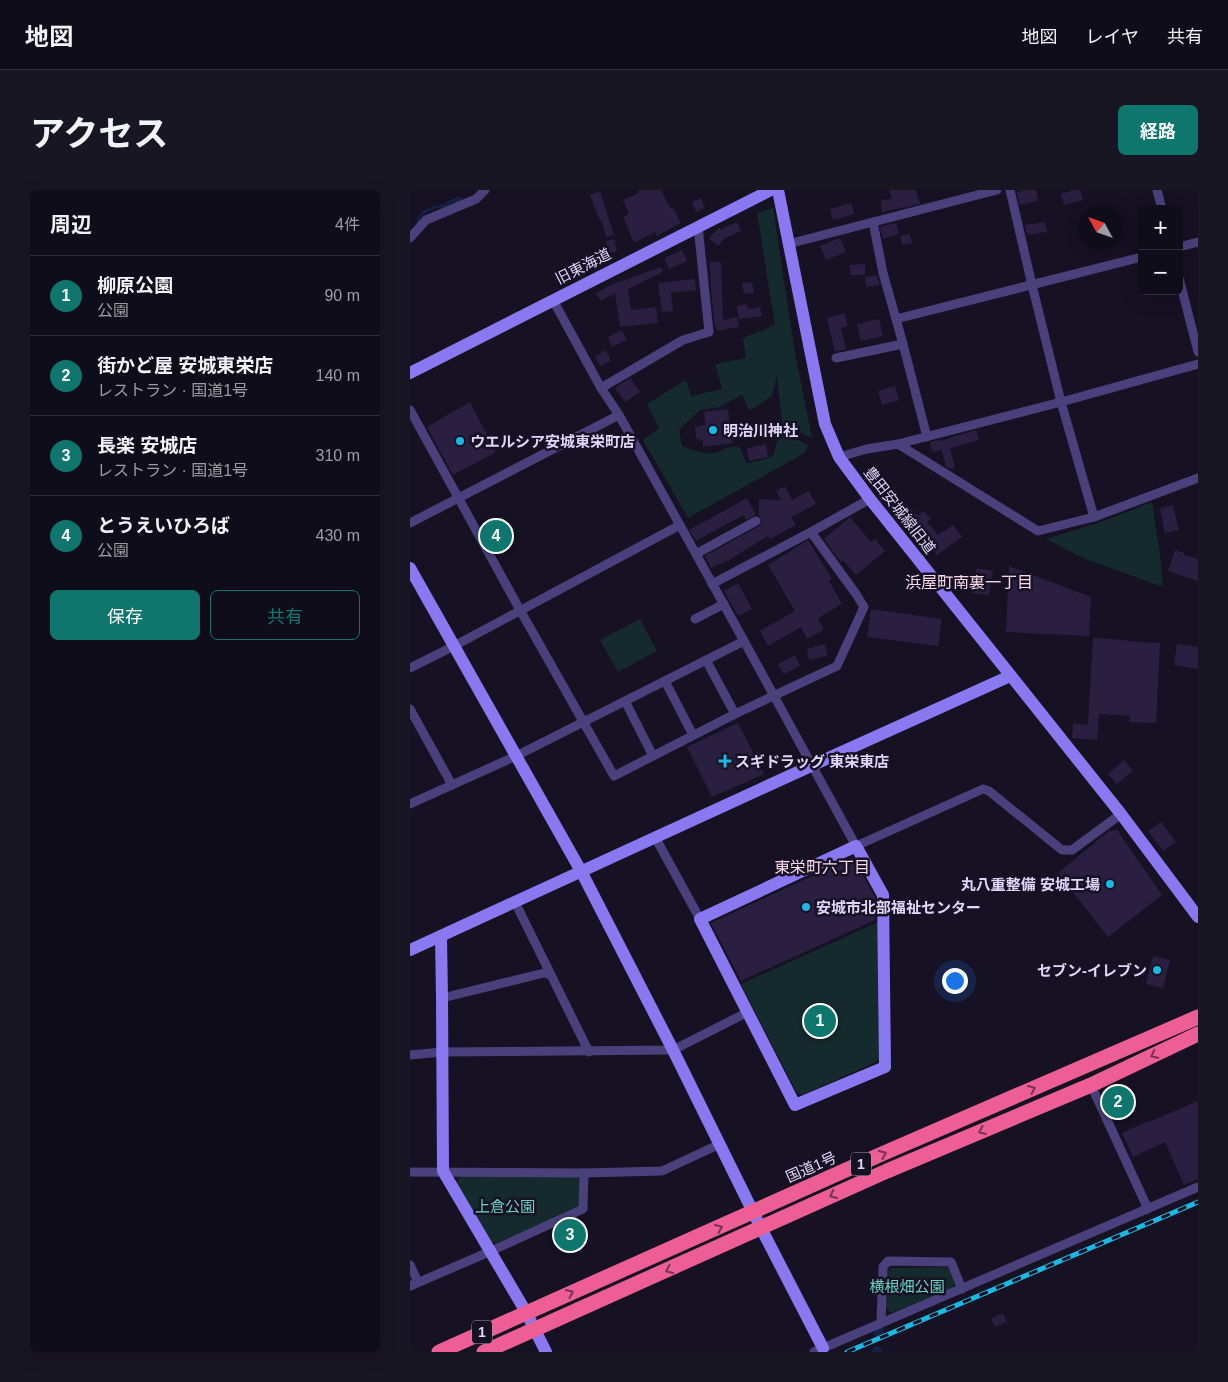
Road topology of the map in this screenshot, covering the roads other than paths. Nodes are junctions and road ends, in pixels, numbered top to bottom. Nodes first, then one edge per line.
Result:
1 (485, 190) edge
2 (771, 190) edge
3 (778, 190) edge
4 (997, 190) edge
5 (1010, 190) edge
6 (1157, 190) edge
7 (1161, 205) edge
8 (873, 222) junction
9 (698, 226) junction
10 (410, 238) edge
11 (1198, 242) edge
12 (788, 244) junction
13 (1183, 246) edge
14 (1138, 258) edge
15 (1032, 285) junction
16 (1183, 294) edge
17 (553, 300) junction
18 (896, 319) junction
19 (903, 344) junction
20 (1198, 352) edge
21 (836, 358) dead end
22 (1198, 364) edge
23 (410, 373) edge
24 (601, 388) junction
25 (1061, 402) junction
26 (410, 410) edge
27 (619, 415) junction
28 (927, 437) junction
29 (898, 444) junction
30 (839, 457) junction
31 (1198, 478) edge
32 (458, 498) junction
33 (870, 499) junction
34 (1094, 517) junction
35 (756, 522) dead end
36 (410, 523) edge
37 (680, 525) junction
38 (811, 532) junction
39 (696, 554) junction
40 (410, 568) edge
41 (712, 584) junction
42 (724, 604) junction
43 (520, 610) junction
44 (695, 619) dead end
45 (744, 641) junction
46 (454, 646) junction
47 (706, 660) junction
48 (410, 668) edge
49 (1010, 676) junction
50 (665, 681) junction
51 (774, 696) junction
52 (625, 701) junction
53 (410, 709) edge
54 (735, 714) junction
55 (583, 722) junction
56 (693, 735) junction
57 (516, 756) junction
58 (653, 756) junction
59 (813, 765) junction
60 (452, 785) junction
61 (410, 804) edge
62 (1120, 814) junction
63 (655, 837) junction
64 (856, 846) junction
65 (581, 871) junction
66 (515, 902) junction
67 (1198, 917) edge
68 (700, 919) junction
69 (441, 936) junction
70 (410, 950) edge
71 (551, 975) junction
72 (442, 998) junction
73 (748, 1012) junction
74 (1198, 1017) edge
75 (1198, 1034) edge
76 (673, 1050) junction
77 (442, 1052) junction
78 (589, 1052) junction
79 (410, 1055) edge
80 (1091, 1085) junction
81 (720, 1144) junction
82 (443, 1171) junction
83 (410, 1172) edge
84 (584, 1173) junction
85 (1198, 1187) edge
86 (1148, 1209) junction
87 (754, 1212) junction
88 (762, 1228) junction
89 (489, 1252) junction
90 (410, 1265) edge
91 (414, 1284) edge
92 (962, 1289) junction
93 (526, 1312) junction
94 (881, 1322) junction
95 (535, 1329) junction
96 (818, 1350) edge
97 (439, 1352) edge
98 (484, 1352) edge
99 (546, 1352) edge

1 - 10 street
2 - 9 street, 旧東海道
3 - 12 street, 豊田安城線旧道
4 - 8 street
5 - 15 street
6 - 7 street
8 - 12 street
8 - 18 street
9 - 17 street, 旧東海道
9 - 24 street
11 - 13 street
12 - 30 street, 豊田安城線旧道
14 - 15 street
15 - 18 street
15 - 25 street
16 - 20 street
17 - 23 street, 旧東海道
17 - 24 street
18 - 19 street
19 - 21 street
19 - 28 street
22 - 25 street
24 - 27 street
25 - 28 street
25 - 34 street
26 - 32 street
27 - 32 street
27 - 37 street
28 - 29 street
29 - 30 street
29 - 34 street
30 - 33 street, 豊田安城線旧道
31 - 34 street
32 - 36 street
32 - 43 street
33 - 38 street
33 - 49 street, 豊田安城線旧道
35 - 39 street
37 - 39 street
37 - 43 street
38 - 41 street
38 - 51 street
39 - 41 street
40 - 46 street
41 - 42 street
42 - 44 street
42 - 45 street
43 - 46 street
43 - 55 street
45 - 47 street
45 - 51 street
46 - 48 street
46 - 57 street
47 - 50 street
47 - 54 street
49 - 59 street
49 - 62 street, 豊田安城線旧道
50 - 52 street
50 - 56 street
51 - 54 street
51 - 59 street
52 - 55 street
52 - 58 street
53 - 60 street
54 - 56 street
55 - 57 street
55 - 58 street
56 - 58 street
57 - 60 street
57 - 65 street
59 - 63 street
59 - 64 street
60 - 61 street
62 - 64 street
62 - 67 street, 豊田安城線旧道
63 - 65 street
63 - 68 street
64 - 68 street
64 - 73 street
65 - 66 street
65 - 76 street
66 - 69 street
66 - 71 street
68 - 73 street
69 - 70 street
69 - 72 street
71 - 72 street
71 - 78 street
72 - 77 street
73 - 76 street
87 -> 74 highway, 国道1号 / 1
75 -> 80 highway, 1
76 - 78 street
76 - 81 street
77 - 78 street
77 - 79 street
77 - 82 street
80 - 86 street
80 -> 88 highway, 1
81 - 84 street
81 - 87 street
82 - 83 street
82 - 84 street
82 - 89 street
84 - 89 street
85 - 86 street
86 - 92 street
87 - 88 street
93 -> 87 highway, 国道1号 / 1
88 -> 95 highway, 1
88 - 96 street
89 - 91 street
89 - 93 street
90 - 91 street
92 - 94 street
92 - 94 street
93 - 95 street
93 - 97 highway, 国道1号 / 1
94 - 96 street
95 - 98 highway, 1
95 - 99 street

